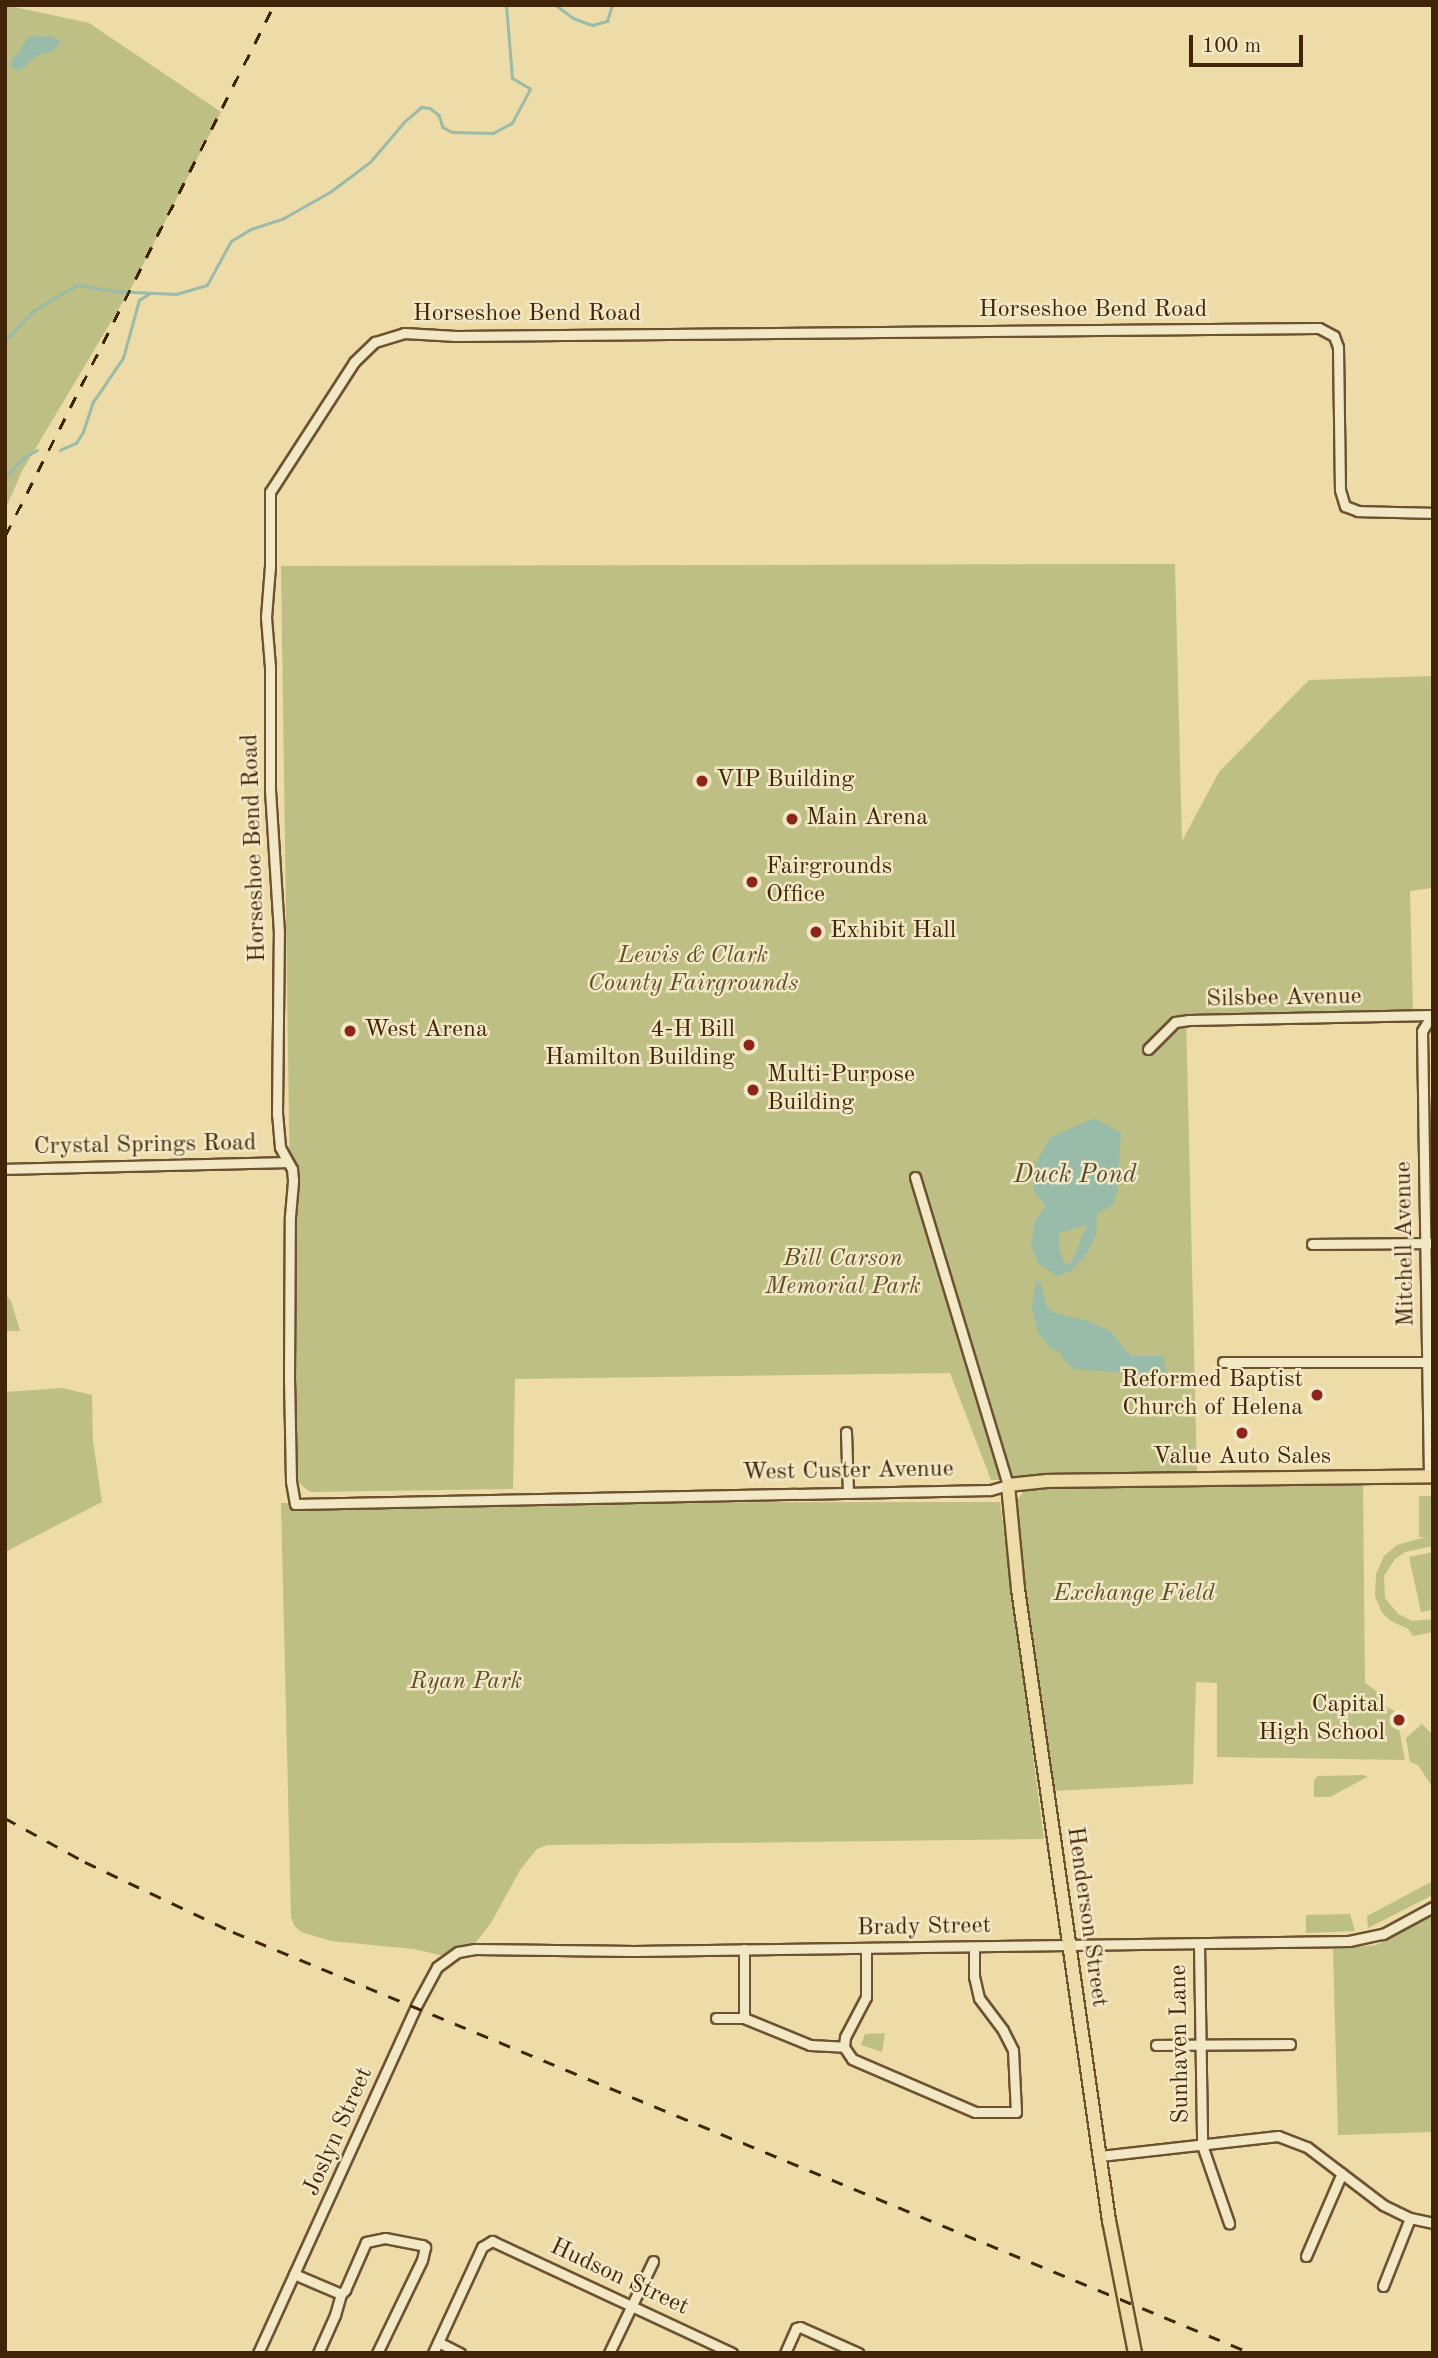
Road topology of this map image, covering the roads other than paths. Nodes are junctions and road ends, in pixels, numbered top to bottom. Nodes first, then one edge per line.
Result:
1 (1433, 513) edge
2 (1432, 1016) edge
3 (1148, 1049) dead end
4 (1428, 1129) edge
5 (286, 1162) junction
6 (5, 1169) edge
7 (915, 1177) dead end
8 (1429, 1243) edge
9 (1312, 1244) dead end
10 (1223, 1362) dead end
11 (1430, 1362) edge
12 (846, 1432) dead end
13 (291, 1473) joint
14 (1431, 1476) edge
15 (1008, 1485) junction
16 (848, 1493) junction
17 (1433, 1907) edge
18 (1199, 1944) junction
19 (1069, 1945) junction
20 (974, 1947) junction
21 (866, 1948) junction
22 (475, 1949) joint
23 (744, 1949) junction
24 (716, 2018) dead end
25 (744, 2018) junction
26 (1202, 2044) junction
27 (1290, 2044) dead end
28 (1156, 2045) dead end
29 (844, 2047) junction
30 (1202, 2145) junction
31 (1100, 2156) junction
32 (1342, 2174) junction
33 (1410, 2218) junction
34 (1229, 2223) dead end
35 (1433, 2223) edge
36 (1306, 2256) dead end
37 (653, 2261) dead end
38 (294, 2274) junction
39 (1384, 2287) dead end
40 (341, 2294) junction
41 (631, 2306) junction
42 (438, 2342) junction
43 (258, 2353) edge
44 (318, 2353) edge
45 (377, 2353) edge
46 (433, 2353) edge
47 (460, 2353) edge
48 (609, 2353) edge
49 (732, 2353) edge
50 (785, 2353) edge
51 (858, 2353) edge
52 (1135, 2353) edge

1 - 5 street, Horseshoe Bend Road
2 - 3 street, Silsbee Avenue
2 - 4 street, Mitchell Avenue
4 - 8 street, Mitchell Avenue
5 - 6 street, Crystal Springs Road
5 - 13 street, Horseshoe Bend Road
7 - 15 street
8 - 9 street
8 - 11 street, Mitchell Avenue
10 - 11 street
11 - 14 street, Mitchell Avenue
12 - 16 street
13 - 16 street, West Custer Avenue
14 - 15 main road, West Custer Avenue
15 - 16 street, West Custer Avenue
15 - 19 main road, Henderson Street
17 - 18 street, Brady Street
18 - 19 street, Brady Street
18 - 26 street, Sunhaven Lane
19 - 20 street, Brady Street
19 - 31 main road, Henderson Street
20 - 21 street, Brady Street
20 - 29 street
21 - 23 street, Brady Street
21 - 29 street
22 - 23 street, Brady Street
22 - 38 street, Joslyn Street
23 - 25 street
24 - 25 street
25 - 29 street
26 - 27 street
26 - 28 street
26 - 30 street, Sunhaven Lane
30 - 31 street
30 - 32 street
30 - 34 street, Sunhaven Lane
31 - 52 main road, Henderson Street
32 - 33 street
32 - 36 street
33 - 35 street
33 - 39 street
37 - 41 street
38 - 40 street
38 - 43 street, Joslyn Street
40 - 44 street
40 - 45 street
41 - 42 street, Hudson Street
41 - 48 street
41 - 49 street, Hudson Street
42 - 46 street
42 - 47 street
50 - 51 street

